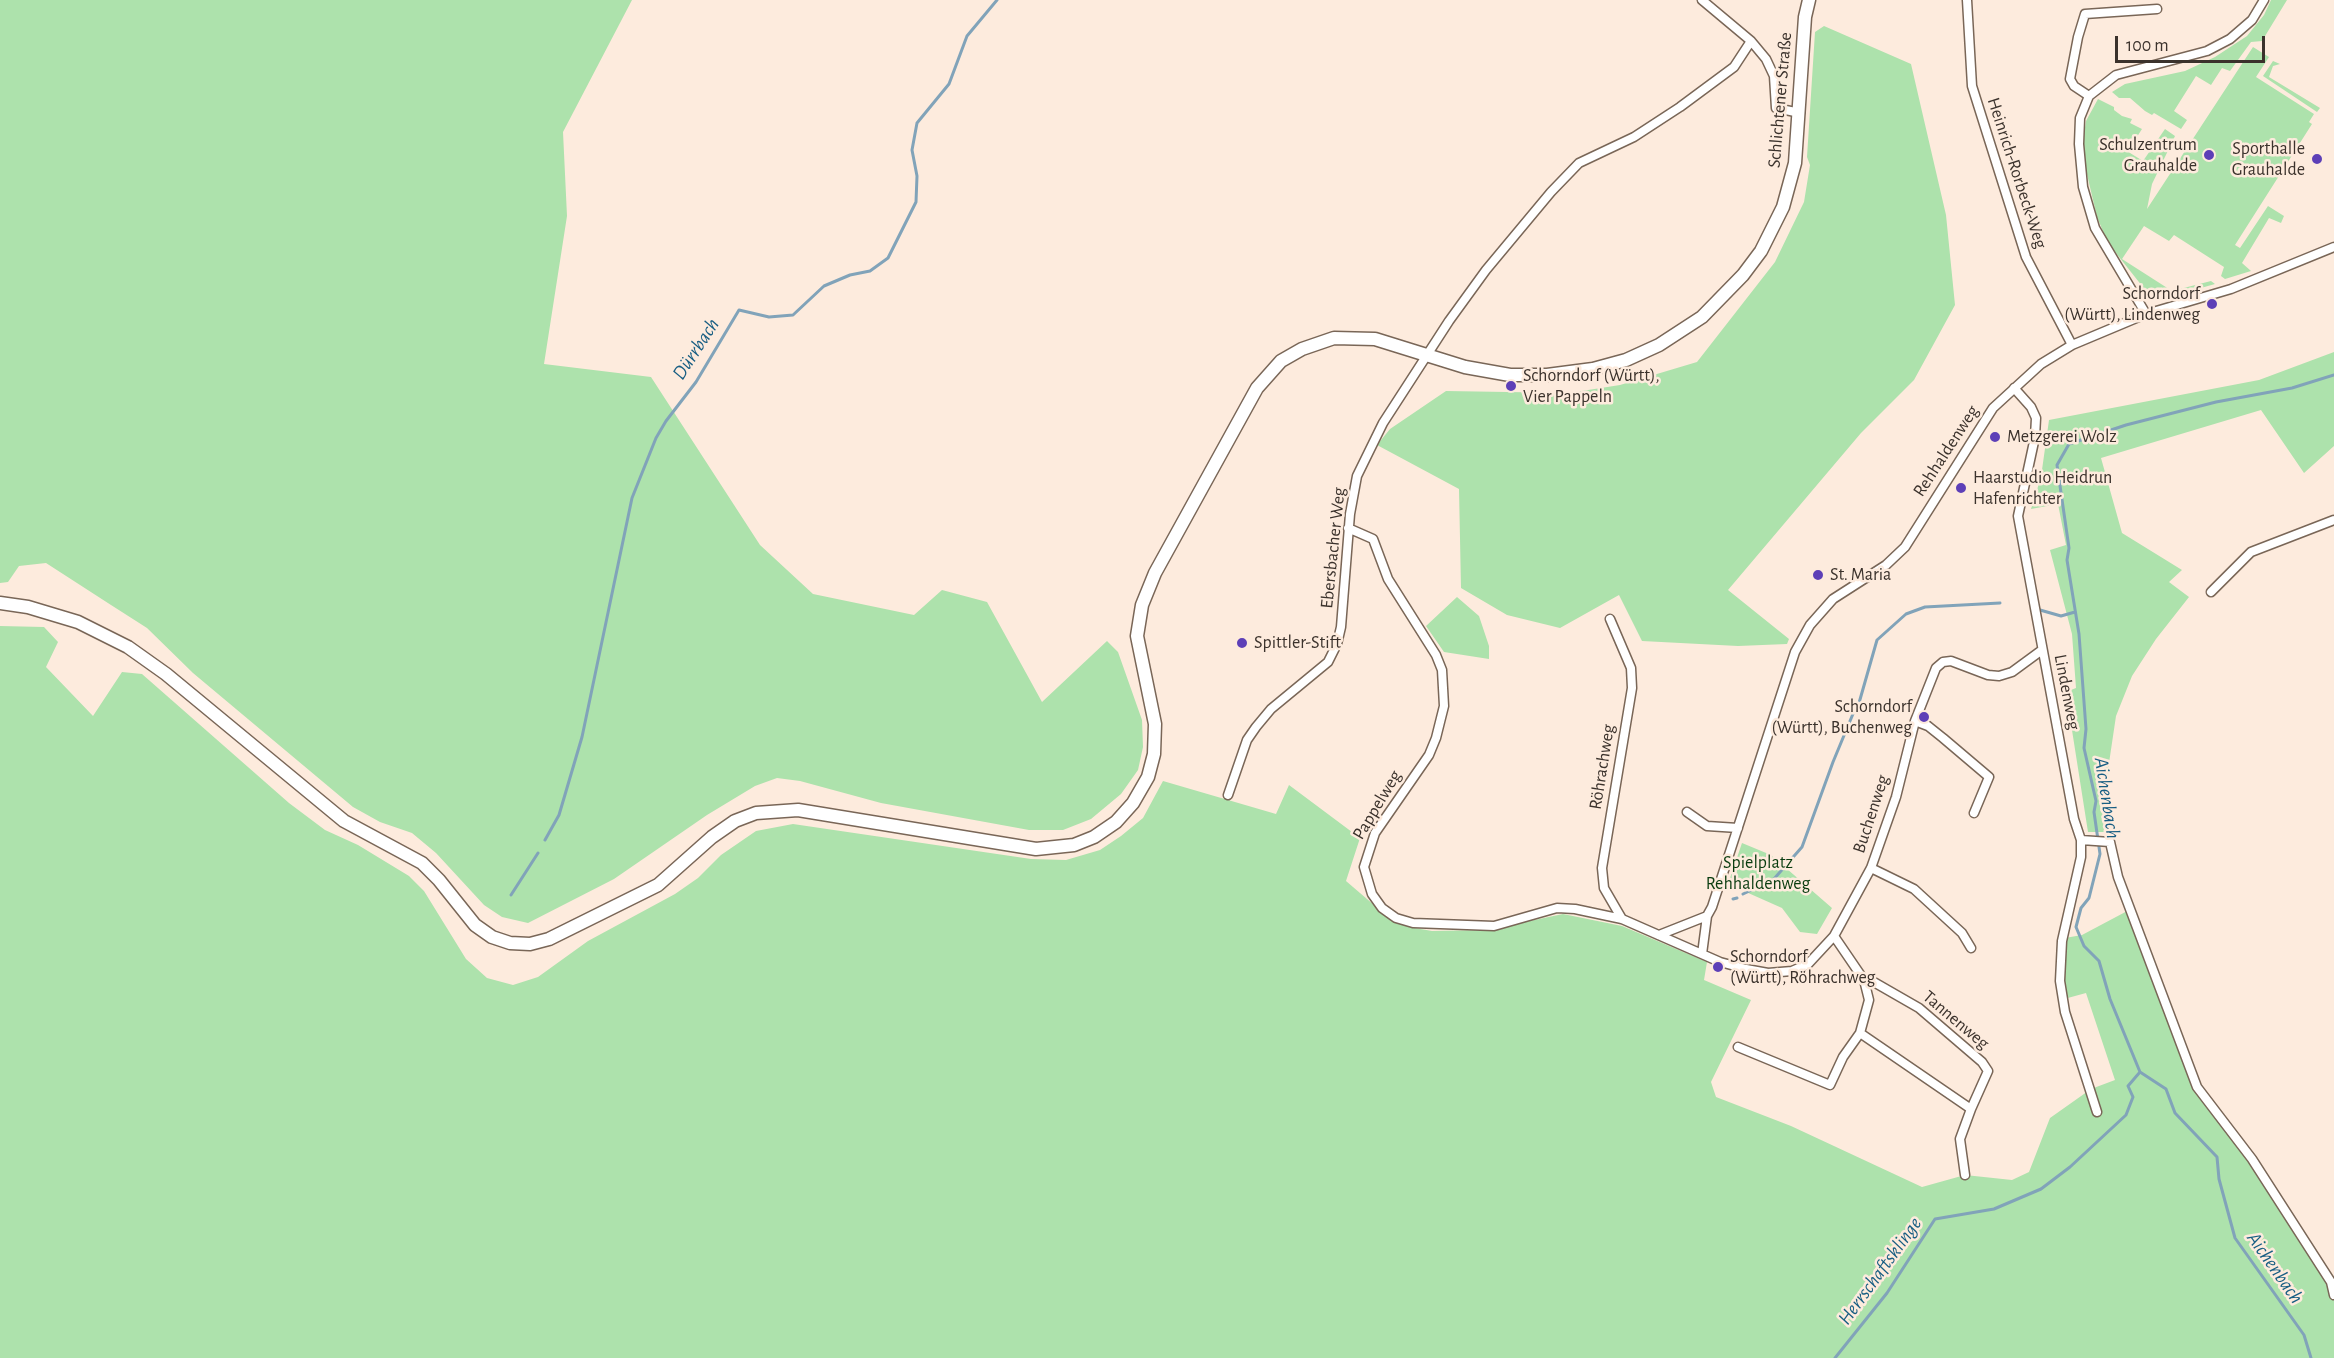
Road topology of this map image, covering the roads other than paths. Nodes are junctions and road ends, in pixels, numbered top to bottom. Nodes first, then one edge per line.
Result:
1 (1702, 0) edge
2 (1809, 0) edge
3 (1967, 0) edge
4 (2264, 0) edge
5 (2157, 9) dead end
6 (1751, 41) junction
7 (2089, 96) junction
8 (1800, 113) junction
9 (2334, 247) edge
10 (2146, 314) junction
11 (2072, 345) junction
12 (1428, 355) junction
13 (2013, 388) junction
14 (2333, 523) edge
15 (1348, 528) junction
16 (2211, 592) dead end
17 (0, 603) edge
18 (1610, 619) dead end
19 (2042, 650) junction
20 (1915, 721) junction
21 (1228, 795) dead end
22 (1687, 812) dead end
23 (1974, 813) dead end
24 (1738, 828) junction
25 (2081, 840) junction
26 (1871, 868) junction
27 (1707, 915) junction
28 (1622, 919) junction
29 (1659, 935) junction
30 (1834, 936) junction
31 (1971, 948) dead end
32 (1702, 954) junction
33 (1864, 980) junction
34 (1860, 1033) junction
35 (1738, 1047) dead end
36 (1971, 1109) junction
37 (2097, 1112) dead end
38 (1965, 1175) dead end
39 (2334, 1295) edge

1 - 6 street
2 - 8 main road, Schlichtener Straße
3 - 11 street, Heinrich-Rorbeck-Weg
4 - 7 street
5 - 7 street
6 - 8 street
6 - 12 street, Ebersbacher Weg
7 - 10 street
8 - 12 main road, Schlichtener Straße
9 - 10 street, Rehhaldenweg
10 - 11 street, Rehhaldenweg
11 - 13 street, Rehhaldenweg
12 - 15 street, Ebersbacher Weg
12 - 17 main road, Schlichtener Straße
13 - 19 street, Lindenweg
13 - 24 street, Rehhaldenweg
14 - 16 street
15 - 21 street, Ebersbacher Weg
15 - 28 street, Pappelweg
18 - 28 street, Röhrachweg
19 - 20 street, Buchenweg
19 - 25 street, Lindenweg
20 - 23 street
20 - 26 street, Buchenweg
22 - 24 street
24 - 27 street, Rehhaldenweg
25 - 37 street, Lindenweg
25 - 39 street
26 - 30 street, Buchenweg
26 - 31 street
27 - 29 street
27 - 32 street, Rehhaldenweg
28 - 29 street, Pappelweg
29 - 32 street, Pappelweg
30 - 32 street, Buchenweg
30 - 33 street
33 - 34 street
33 - 36 street, Tannenweg
34 - 35 street
34 - 36 street
36 - 38 street, Tannenweg

